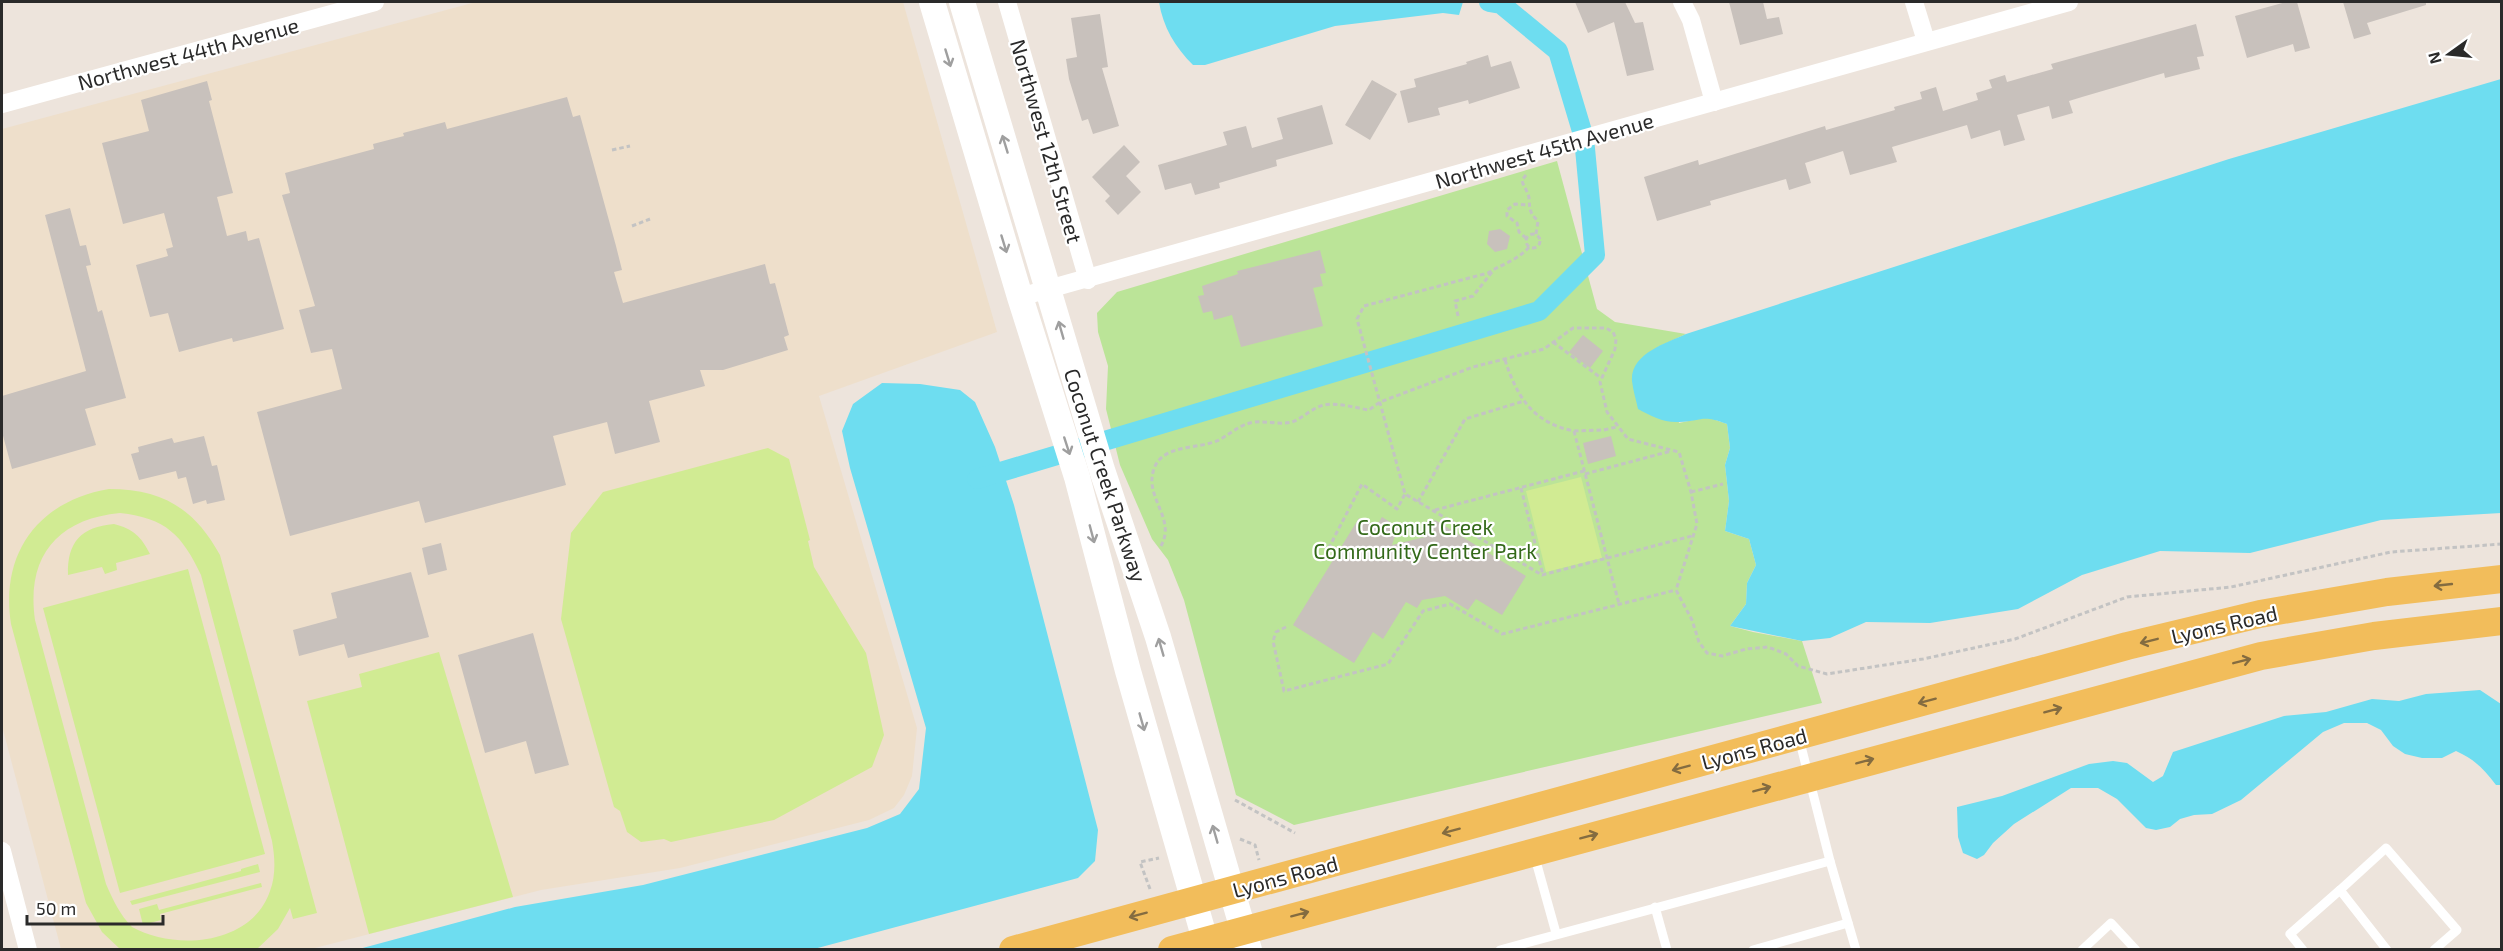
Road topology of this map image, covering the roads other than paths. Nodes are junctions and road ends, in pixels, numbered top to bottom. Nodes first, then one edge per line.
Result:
1 (375, 2) edge
2 (932, 2) edge
3 (962, 2) edge
4 (1006, 2) edge
5 (1682, 2) edge
6 (1914, 2) edge
7 (2069, 2) edge
8 (1926, 41) junction
9 (1714, 102) junction
10 (2, 104) edge
11 (1088, 280) junction
12 (1049, 290) junction
13 (1020, 297) junction
14 (2502, 579) edge
15 (2502, 621) edge
16 (1798, 736) junction
17 (1809, 777) junction
18 (2, 851) edge
19 (1534, 852) junction
20 (1830, 861) junction
21 (1232, 890) junction
22 (2340, 890) junction
23 (1194, 900) junction
24 (1655, 907) junction
25 (1848, 923) junction
26 (1556, 933) junction
27 (1246, 939) edge
28 (1207, 945) edge
29 (1528, 946) edge
30 (27, 950) edge
31 (1014, 950) edge
32 (1172, 950) edge
33 (1500, 950) edge
34 (1667, 950) edge
35 (1754, 950) edge
36 (1856, 950) edge
37 (2082, 950) edge
38 (2136, 950) edge
39 (2303, 950) edge
40 (2386, 950) edge
41 (2434, 950) edge

1 - 10 street, Northwest 44th Avenue
2 -> 13 main road, Coconut Creek Parkway
12 -> 3 main road, Coconut Creek Parkway
4 - 11 street, Northwest 12th Street
5 - 9 street
6 - 8 street
7 - 8 street, Northwest 45th Avenue
8 - 9 street, Northwest 45th Avenue
9 - 11 street, Northwest 45th Avenue
11 - 12 street, Northwest 45th Avenue
12 - 13 street, Northwest 45th Avenue
21 -> 12 main road, Coconut Creek Parkway
13 -> 23 main road, Coconut Creek Parkway
14 -> 16 main road, Lyons Road
17 -> 15 main road, Lyons Road
16 - 17 lane
16 -> 21 main road, Lyons Road
19 -> 17 main road, Lyons Road
17 - 20 lane
18 - 30 street
19 - 26 lane
27 -> 19 main road, Lyons Road
20 - 24 lane
20 - 25 lane
21 - 23 main road, Lyons Road
21 - 27 main road, Coconut Creek Parkway
22 - 39 lane
22 - 40 lane
22 - 41 lane
23 - 28 main road, Coconut Creek Parkway
23 -> 31 main road, Lyons Road
24 - 26 lane
24 - 34 lane
25 - 35 lane
25 - 36 lane
26 - 29 lane
27 - 28 main road, Lyons Road
28 - 32 main road, Lyons Road
29 - 33 lane
37 - 38 lane

